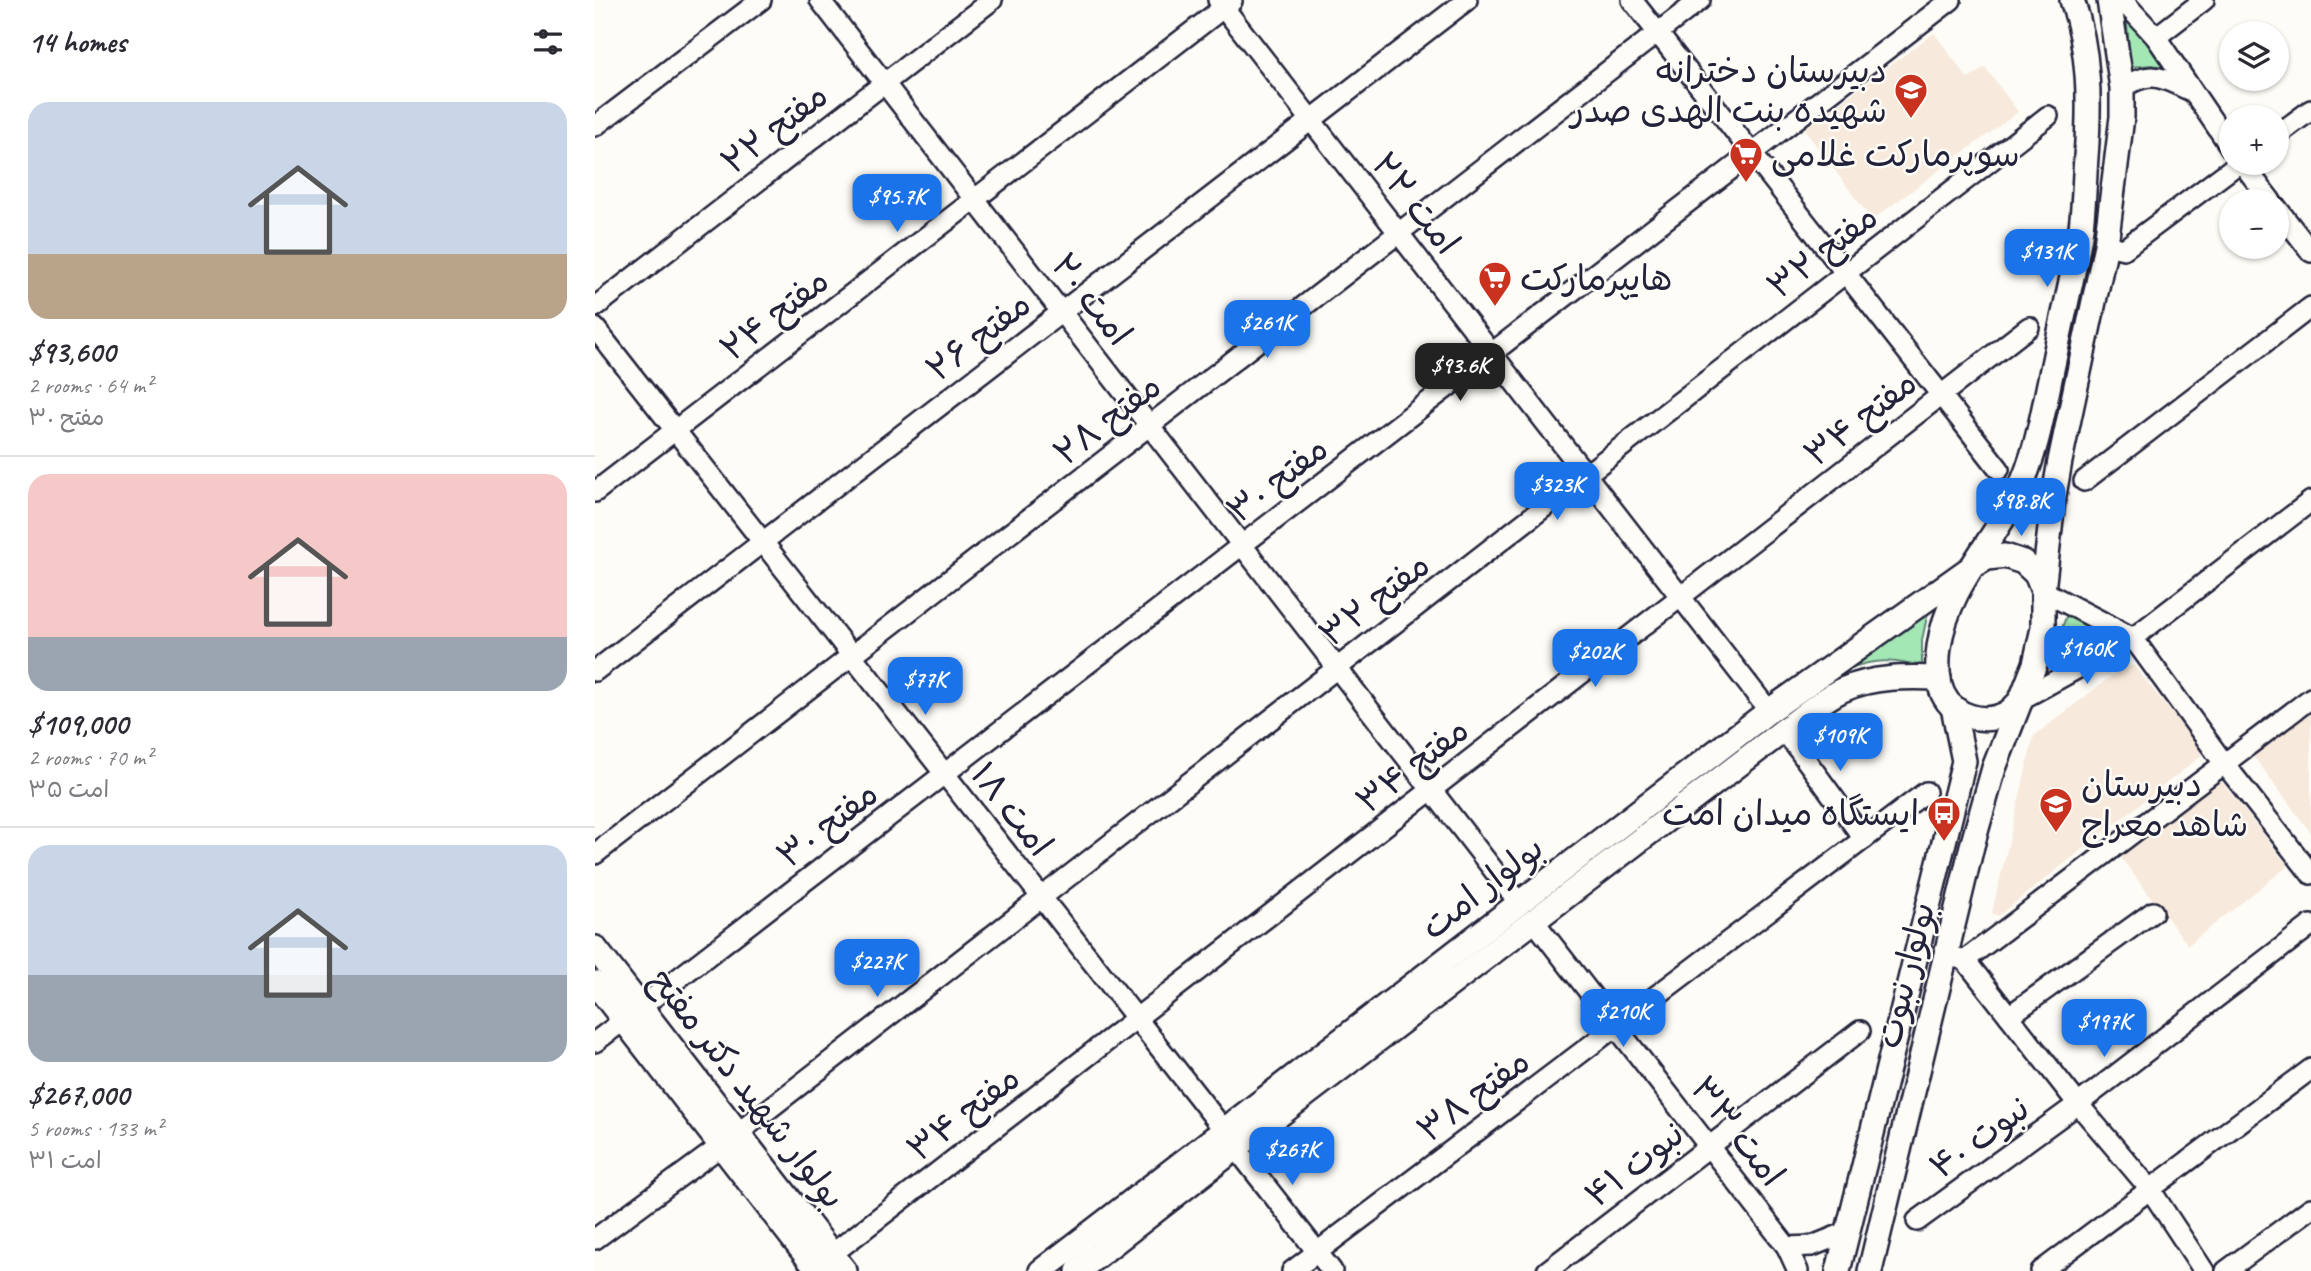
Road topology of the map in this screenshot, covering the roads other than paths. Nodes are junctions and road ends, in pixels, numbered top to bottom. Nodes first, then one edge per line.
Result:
1 (761, 0) edge
2 (820, 0) edge
3 (992, 0) edge
4 (1467, 0) edge
5 (1632, 0) edge
6 (1700, 0) edge
7 (1951, 0) edge
8 (2072, 0) edge
9 (2109, 0) edge
10 (2122, 0) edge
11 (2204, 0) edge
12 (1225, 2) edge
13 (1658, 33) junction
14 (2156, 37) junction
15 (884, 83) junction
16 (2122, 88) junction
17 (2191, 91) junction
18 (2311, 110) edge
19 (2048, 116) dead end
20 (1311, 120) junction
21 (595, 126) edge
22 (2289, 126) edge
23 (2219, 131) edge
24 (1752, 153) junction
25 (2224, 175) edge
26 (2250, 175) edge
27 (2261, 189) edge
28 (974, 199) junction
29 (2289, 224) edge
30 (1399, 233) junction
31 (2106, 245) junction
32 (2311, 253) edge
33 (1845, 273) junction
34 (595, 306) edge
35 (2311, 307) edge
36 (1062, 312) junction
37 (2029, 327) dead end
38 (595, 328) edge
39 (1492, 353) junction
40 (1941, 395) junction
41 (1149, 426) junction
42 (675, 430) junction
43 (1999, 469) dead end
44 (1586, 474) junction
45 (2084, 481) dead end
46 (595, 492) edge
47 (2311, 501) edge
48 (763, 542) junction
49 (1242, 545) junction
50 (1972, 567) junction
51 (2043, 591) junction
52 (1681, 597) junction
53 (2133, 638) junction
54 (852, 656) junction
55 (1337, 668) junction
56 (595, 671) edge
57 (1939, 678) junction
58 (2311, 698) edge
59 (2022, 699) junction
60 (1953, 707) junction
61 (1769, 710) junction
62 (1784, 730) junction
63 (2223, 762) junction
64 (944, 774) junction
65 (1432, 790) junction
66 (1926, 792) dead end
67 (1864, 839) junction
68 (595, 854) edge
69 (2311, 874) edge
70 (1041, 898) junction
71 (1519, 903) junction
72 (2153, 912) dead end
73 (1534, 921) junction
74 (2311, 925) edge
75 (595, 948) edge
76 (1955, 957) junction
77 (595, 984) edge
78 (632, 1014) junction
79 (2009, 1016) junction
80 (1136, 1019) junction
81 (1617, 1027) junction
82 (1860, 1031) dead end
83 (595, 1042) edge
84 (2311, 1069) edge
85 (2078, 1104) junction
86 (729, 1139) junction
87 (1230, 1139) junction
88 (1710, 1146) junction
89 (2150, 1189) junction
90 (2311, 1208) edge
91 (1917, 1221) dead end
92 (1847, 1233) junction
93 (595, 1239) edge
94 (1787, 1247) junction
95 (1317, 1252) junction
96 (1874, 1266) edge
97 (824, 1267) edge
98 (1041, 1271) edge
99 (1078, 1271) edge
100 (1293, 1271) edge
101 (1332, 1271) edge
102 (1547, 1271) edge
103 (1798, 1271) edge
104 (1838, 1271) edge
105 (2041, 1271) edge
106 (2204, 1271) edge
107 (2226, 1271) edge

1 - 21 street
2 - 15 street, امت ۲۰
3 - 15 street, مفتح ۲۲
4 - 20 street, مفتح ۲۶
5 - 13 street
6 - 13 street, مفتح ۲۸
7 - 24 street, مفتح ۳۰
8 - 50 main road
9 - 16 main road
10 - 14 street
11 - 14 street
12 - 20 street, امت ۲۲
12 - 28 street, مفتح ۲۴
13 - 24 street
13 - 30 street, مفتح ۲۸
14 - 17 street
15 - 28 street, امت ۲۰
15 - 34 street, مفتح ۲۲
16 - 17 street
16 - 31 main road
17 - 23 street
18 - 22 street
19 - 33 street, مفتح ۳۲
20 - 30 street, امت ۲۲
20 - 36 street, مفتح ۲۶
24 - 33 street
24 - 39 street, مفتح ۳۰
25 - 31 street
26 - 27 street
28 - 36 street, امت ۲۰
28 - 42 street, مفتح ۲۴
29 - 32 street
30 - 39 street, امت ۲۲
30 - 41 street, مفتح ۲۸
31 - 51 main road
33 - 40 street
33 - 44 street, مفتح ۳۲
35 - 45 street
36 - 41 street, امت ۲۰
36 - 48 street, مفتح ۲۶
37 - 40 street, مفتح ۳۴
38 - 42 street, امت ۱۸
39 - 44 street, امت ۲۲
39 - 49 street, مفتح ۳۰
40 - 43 street
40 - 52 street, مفتح ۳۴
41 - 49 street, امت ۲۰
41 - 54 street, مفتح ۲۸
42 - 46 street, مفتح ۲۴
42 - 48 street, امت ۱۸
44 - 52 street, امت ۲۲
44 - 55 street, مفتح ۳۲
47 - 53 street
48 - 54 street, امت ۱۸
48 - 56 street, مفتح ۲۶
49 - 55 street, امت ۲۰
49 - 64 street, مفتح ۳۰
50 - 51 main road
50 - 57 main road
50 - 61 main road, بولوار امت
51 - 53 street
51 - 59 main road
52 - 61 street, امت ۲۲
52 - 65 street, مفتح ۳۴
53 - 59 street
53 - 63 street
54 - 64 street, امت ۱۸
54 - 68 street, مفتح ۲۸
55 - 65 street, امت ۲۰
55 - 70 street, مفتح ۳۲
57 - 60 main road
57 - 62 main road, بولوار امت
58 - 63 street
59 - 60 main road
59 - 76 main road, بولوار نبوت
60 - 92 main road, بولوار نبوت
61 - 71 main road, بولوار امت
62 - 67 street
62 - 73 main road, بولوار امت
63 - 69 street
63 - 76 street
64 - 70 street, امت ۱۸
64 - 78 street, مفتح ۳۰
65 - 71 street, امت ۲۰
65 - 80 street, مفتح ۳۴
66 - 67 street, مفتح ۳۸
67 - 81 street, مفتح ۳۸
70 - 80 street, امت ۱۸
70 - 86 street, مفتح ۳۲
71 - 87 main road, بولوار امت
72 - 79 street
73 - 81 street, امت ۳۳
73 - 87 main road, بولوار امت
74 - 85 street, نبوت ۴۰
75 - 78 main road, بولوار شهید دکتر مفتح
76 - 79 street
76 - 96 main road, بولوار نبوت
77 - 78 main road, بولوار شهید دکتر مفتح
78 - 83 street, مفتح ۳۰
78 - 86 main road, بولوار شهید دکتر مفتح
79 - 85 street
80 - 87 street, امت ۱۸
80 - 97 street, مفتح ۳۴
81 - 88 street, امت ۳۳
81 - 95 street, مفتح ۳۸
82 - 88 street, نبوت ۴۱
84 - 89 street
85 - 89 street
85 - 91 street, نبوت ۴۰
86 - 93 street, مفتح ۳۲
86 - 97 main road, بولوار شهید دکتر مفتح
87 - 95 street, امت ۱۸
87 - 98 main road, بولوار امت
87 - 99 main road, بولوار امت
88 - 94 street, امت ۳۳
88 - 102 street, نبوت ۴۱
89 - 105 street
89 - 106 street
90 - 107 street
92 - 94 street
92 - 104 main road, بولوار نبوت
94 - 103 street, امت ۳۳
95 - 100 street, مفتح ۳۸
95 - 101 street, امت ۱۸

